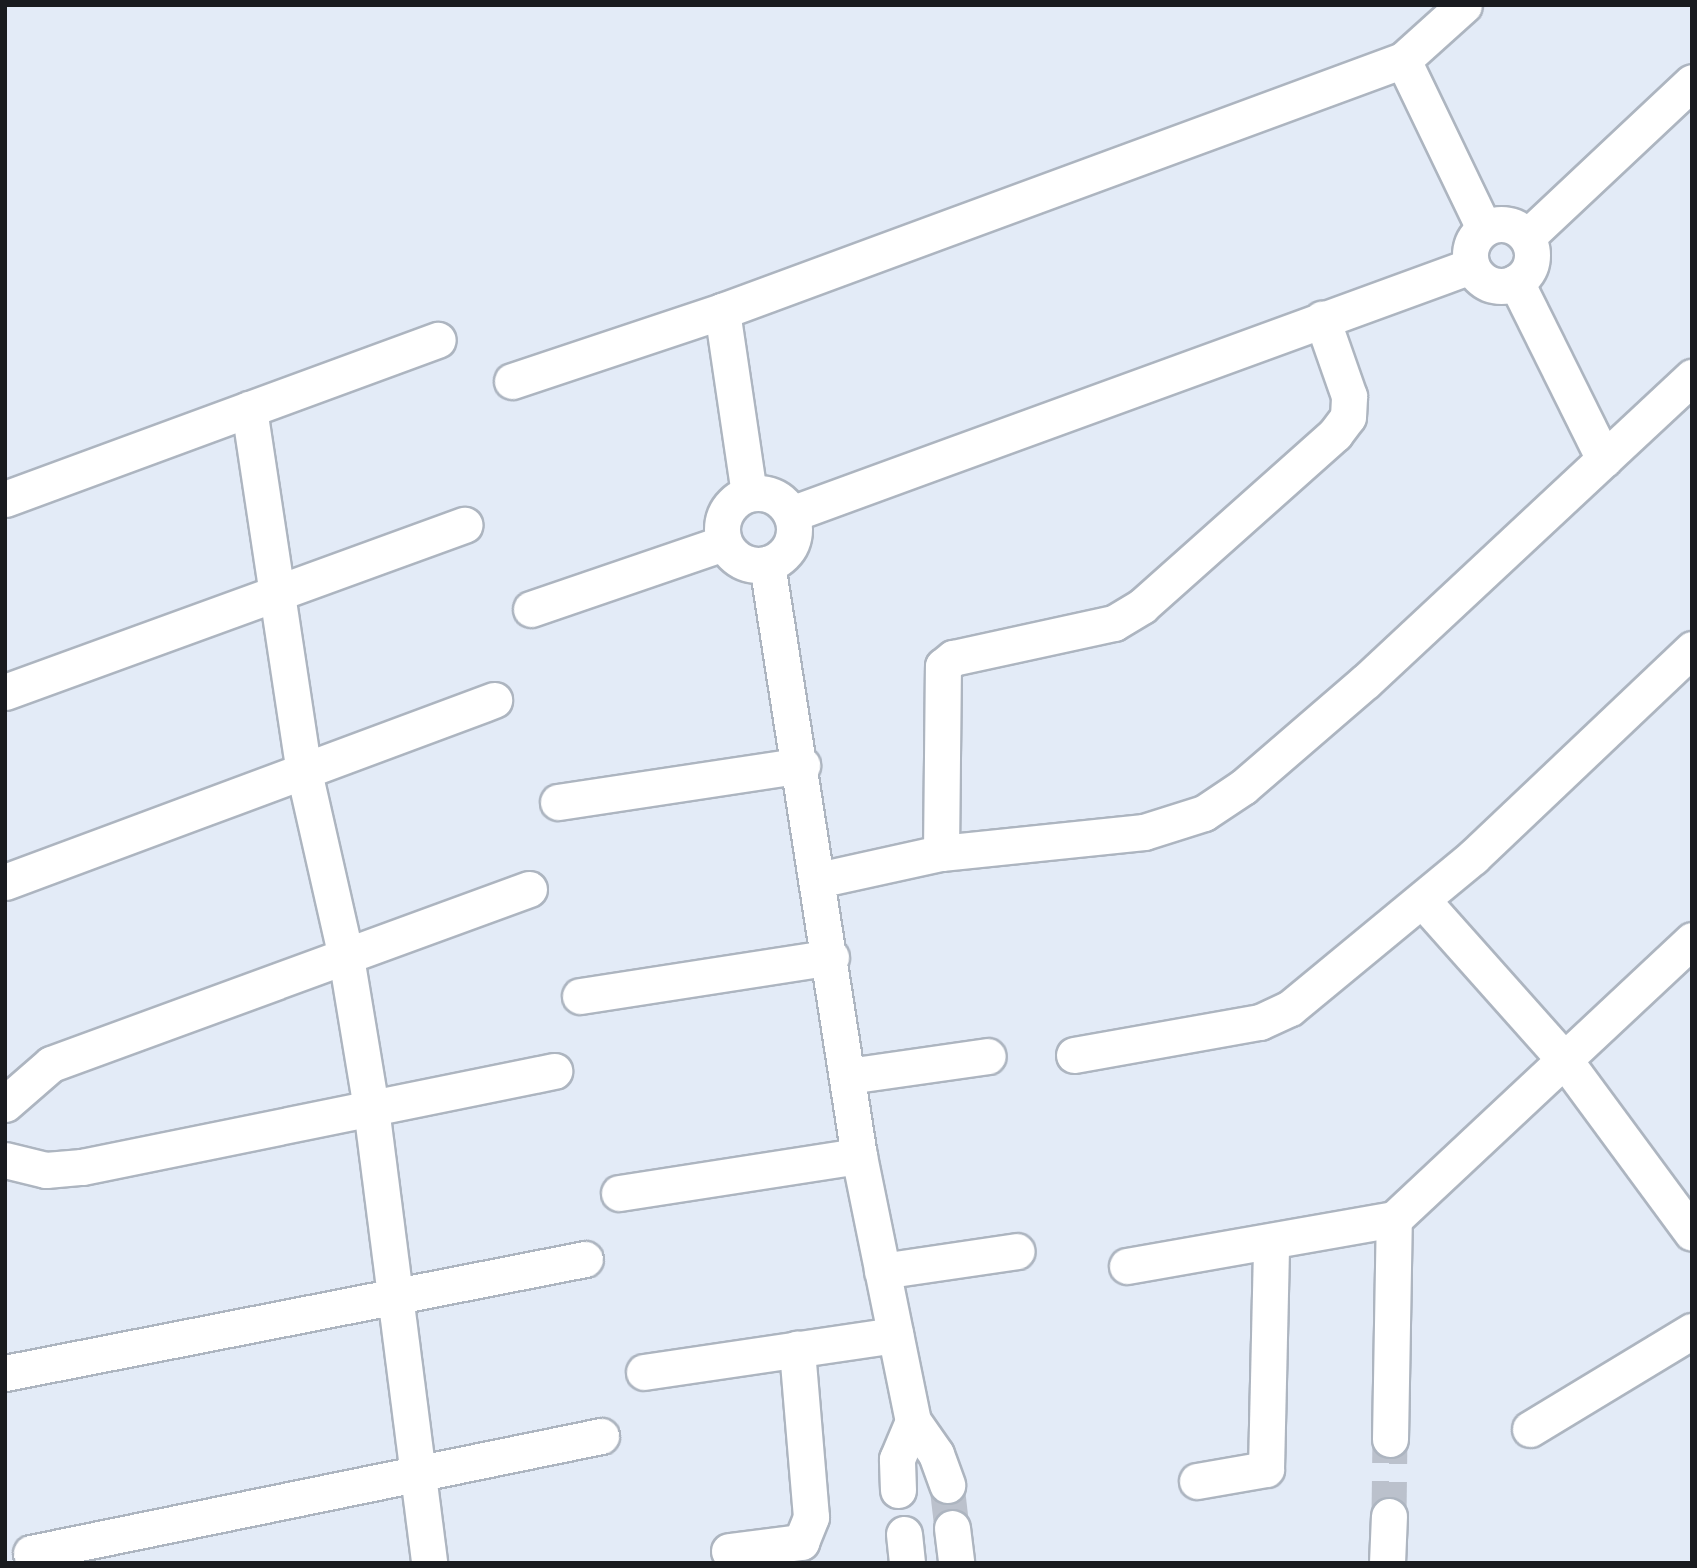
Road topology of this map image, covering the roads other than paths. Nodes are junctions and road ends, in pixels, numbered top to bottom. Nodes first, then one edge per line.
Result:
1 (1464, 5) edge
2 (1403, 60) junction
3 (1692, 82) edge
4 (1484, 228) junction
5 (1527, 237) junction
6 (1471, 266) junction
7 (1516, 282) junction
8 (722, 311) junction
9 (1322, 319) junction
10 (438, 340) dead end
11 (1692, 377) edge
12 (512, 382) dead end
13 (249, 409) junction
14 (1604, 459) junction
15 (749, 493) junction
16 (5, 499) edge
17 (792, 514) junction
18 (465, 525) dead end
19 (724, 543) junction
20 (767, 564) junction
21 (276, 593) junction
22 (531, 609) dead end
23 (1692, 649) edge
24 (5, 692) edge
25 (494, 700) dead end
26 (802, 765) junction
27 (304, 772) junction
28 (558, 802) dead end
29 (941, 853) junction
30 (818, 880) junction
31 (5, 882) edge
32 (529, 889) dead end
33 (1423, 901) junction
34 (1692, 940) edge
35 (346, 957) junction
36 (831, 957) junction
37 (580, 996) dead end
38 (1074, 1055) dead end
39 (988, 1056) dead end
40 (1563, 1058) junction
41 (554, 1071) dead end
42 (848, 1076) junction
43 (5, 1104) edge
44 (371, 1108) junction
45 (859, 1156) junction
46 (5, 1160) edge
47 (619, 1193) dead end
48 (1394, 1219) junction
49 (1690, 1228) edge
50 (1271, 1244) junction
51 (1017, 1251) dead end
52 (585, 1259) dead end
53 (1127, 1266) dead end
54 (882, 1271) junction
55 (395, 1296) junction
56 (1692, 1331) edge
57 (895, 1335) junction
58 (797, 1349) junction
59 (644, 1372) dead end
60 (5, 1373) edge
61 (913, 1421) junction
62 (1531, 1429) dead end
63 (601, 1436) dead end
64 (1390, 1439) tunnel mouth
65 (417, 1474) junction
66 (1197, 1481) dead end
67 (947, 1485) tunnel mouth
68 (898, 1490) dead end
69 (1389, 1516) tunnel mouth
70 (952, 1528) tunnel mouth
71 (729, 1551) dead end
72 (32, 1553) dead end
73 (429, 1563) edge
74 (956, 1563) edge
75 (1387, 1563) edge

1 - 2 street
2 - 4 street
2 - 8 street
3 - 5 street
4 - 5 street
4 - 6 street
5 - 7 street
6 - 7 street
6 - 9 street
7 - 14 street
8 - 12 street
8 - 15 street
9 - 17 street
9 - 29 street
10 - 13 street
11 - 14 street
13 - 16 street
13 - 21 street
14 - 29 street
15 - 17 street
15 - 19 street
17 - 20 street
18 - 21 street
19 - 20 street
19 - 22 street
20 - 26 street
21 - 24 street
21 - 27 street
23 - 33 street
25 - 27 street
26 - 28 street
26 - 30 street
27 - 31 street
27 - 35 street
29 - 30 street
30 - 36 street
32 - 35 street
33 - 38 street
33 - 40 street
34 - 40 street
35 - 43 street
35 - 44 street
36 - 37 street
36 - 42 street
39 - 42 street
40 - 48 street
40 - 49 street
41 - 44 street
42 - 45 street
44 - 46 street
44 - 55 street
45 - 47 street
45 - 54 street
48 - 50 street
48 - 64 street
50 - 53 street
50 - 66 street
51 - 54 street
52 - 55 street
54 - 57 street
55 - 60 street
55 - 65 street
56 - 62 street
57 - 58 street
57 - 61 street
58 - 59 street
58 - 71 street
61 - 67 street
61 - 68 street
63 - 65 street
65 - 72 street
65 - 73 street
69 - 75 street
70 - 74 street

